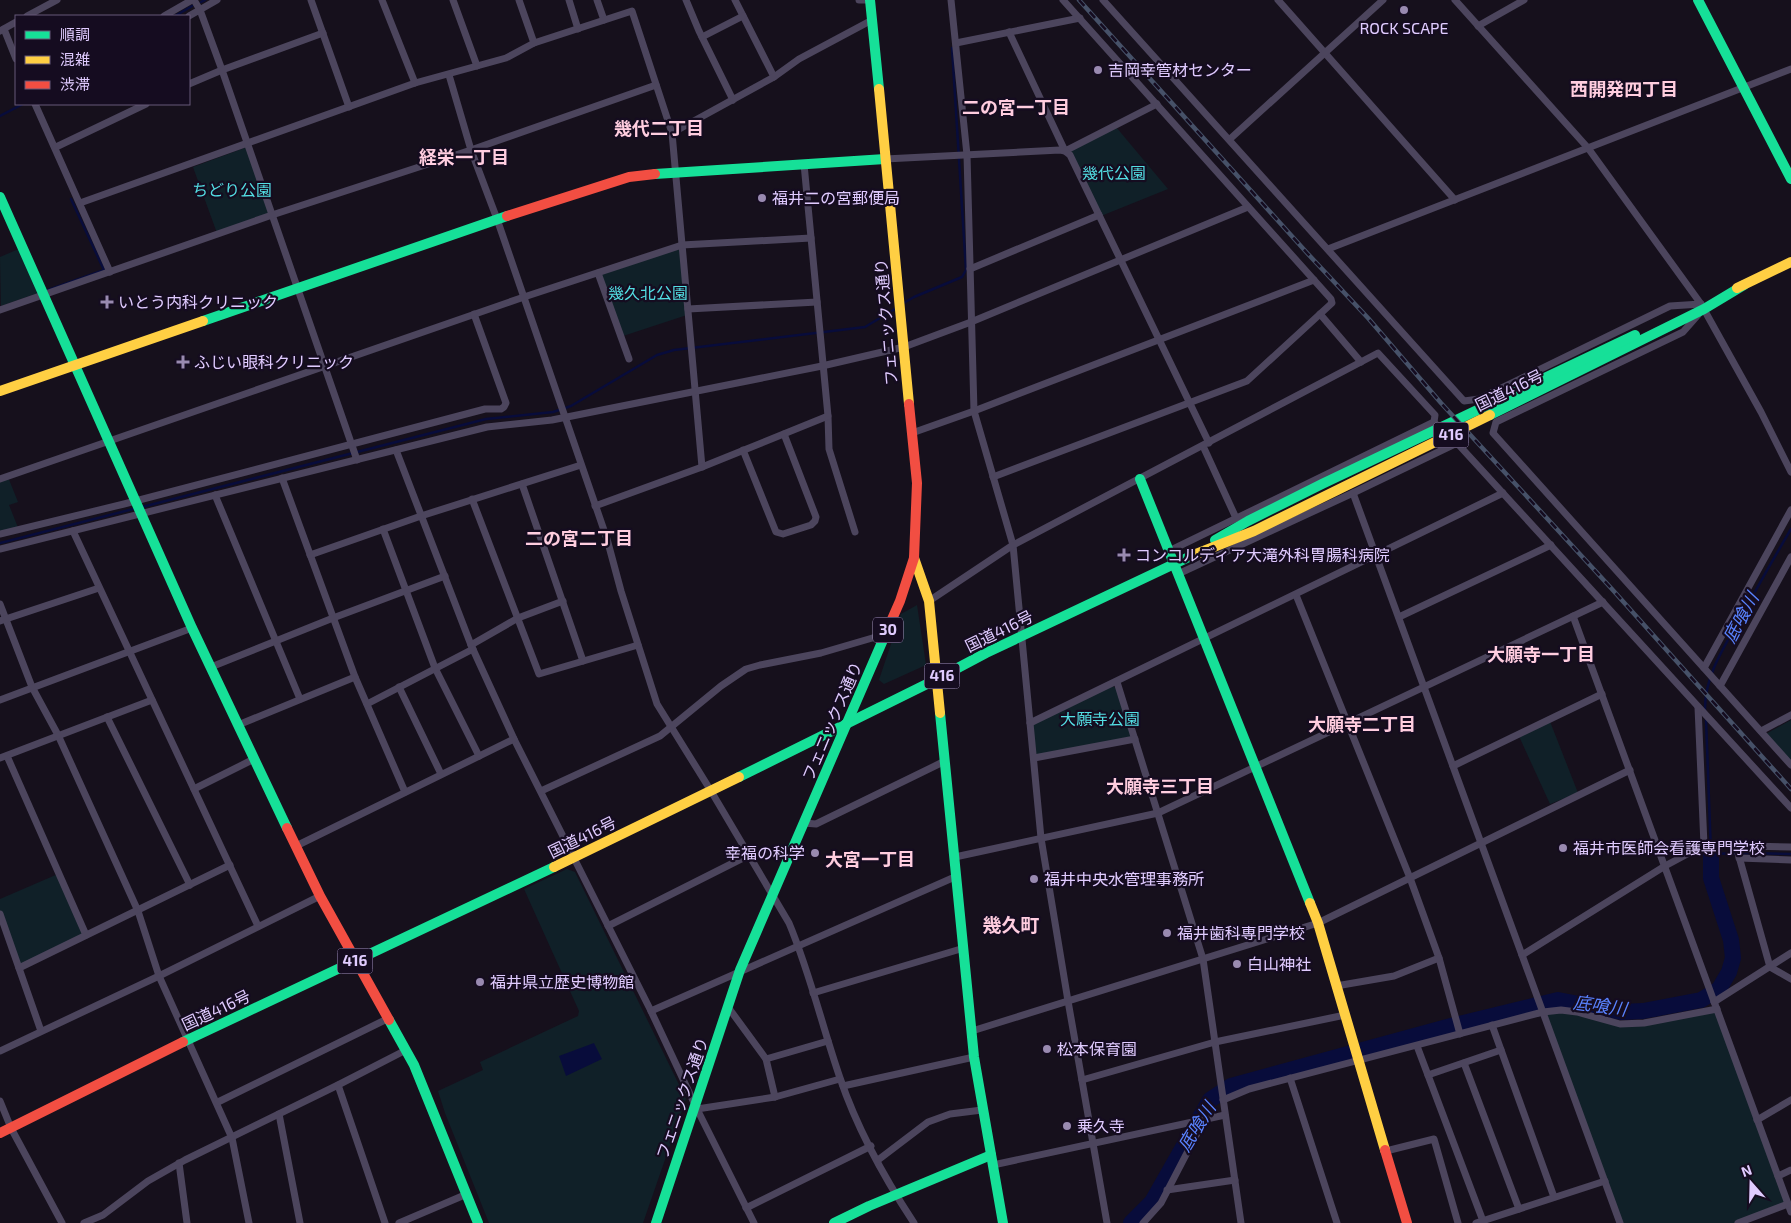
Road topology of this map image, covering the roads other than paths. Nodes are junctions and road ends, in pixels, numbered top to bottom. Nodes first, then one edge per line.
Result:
1 (57, 0) edge
2 (193, 0) edge
3 (218, 0) edge
4 (311, 0) edge
5 (382, 0) edge
6 (453, 0) edge
7 (519, 0) edge
8 (569, 0) edge
9 (597, 0) edge
10 (686, 0) edge
11 (735, 0) edge
12 (859, 0) edge
13 (870, 0) edge
14 (951, 0) edge
15 (1063, 0) edge
16 (1103, 0) edge
17 (1278, 0) edge
18 (1383, 0) edge
19 (1455, 0) edge
20 (1524, 0) edge
21 (1698, 0) edge
22 (200, 10) junction
23 (29, 15) edge
24 (166, 15) edge
25 (190, 15) edge
26 (743, 16) junction
27 (1080, 18) junction
28 (604, 20) junction
29 (872, 20) junction
30 (15, 23) edge
31 (1478, 26) junction
32 (578, 29) junction
33 (2, 30) edge
34 (1009, 32) junction
35 (323, 33) junction
36 (702, 37) junction
37 (956, 43) junction
38 (534, 44) junction
39 (1325, 54) junction
40 (15, 57) edge
41 (477, 66) junction
42 (1791, 69) edge
43 (222, 70) junction
44 (448, 74) junction
45 (774, 77) junction
46 (415, 83) junction
47 (190, 84) edge
48 (656, 85) junction
49 (1744, 87) junction
50 (733, 100) junction
51 (1157, 104) junction
52 (35, 105) edge
53 (144, 105) edge
54 (349, 107) junction
55 (672, 133) junction
56 (1230, 139) junction
57 (247, 143) junction
58 (56, 147) junction
59 (1588, 148) junction
60 (471, 150) junction
61 (1066, 151) junction
62 (967, 155) junction
63 (885, 159) junction
64 (804, 164) junction
65 (674, 172) junction
66 (1791, 180) edge
67 (0, 197) edge
68 (1455, 200) junction
69 (80, 203) junction
70 (1248, 207) junction
71 (272, 215) junction
72 (1099, 216) junction
73 (497, 219) junction
74 (811, 238) junction
75 (682, 245) junction
76 (1328, 249) junction
77 (1120, 260) junction
78 (1791, 262) edge
79 (970, 269) junction
80 (110, 272) junction
81 (598, 273) junction
82 (1314, 280) junction
83 (297, 288) junction
84 (44, 296) junction
85 (524, 297) junction
86 (816, 302) junction
87 (1702, 307) junction
88 (688, 309) junction
89 (0, 310) edge
90 (474, 314) junction
91 (1320, 314) junction
92 (971, 322) junction
93 (1159, 339) junction
94 (904, 347) junction
95 (629, 359) dead end
96 (1361, 362) junction
97 (76, 365) junction
98 (324, 366) junction
99 (822, 366) junction
100 (0, 391) edge
101 (695, 391) junction
102 (1480, 399) junction
103 (1190, 403) junction
104 (974, 411) junction
105 (828, 416) junction
106 (565, 417) junction
107 (1434, 422) junction
108 (1496, 422) junction
109 (912, 433) junction
110 (784, 434) junction
111 (109, 441) junction
112 (352, 444) junction
113 (1206, 445) junction
114 (1453, 445) junction
115 (396, 450) junction
116 (743, 450) junction
117 (357, 460) junction
118 (581, 465) junction
119 (702, 467) junction
120 (1791, 472) edge
121 (993, 477) junction
122 (282, 478) junction
123 (1140, 478) junction
124 (0, 479) edge
125 (522, 484) junction
126 (1353, 493) junction
127 (1503, 494) junction
128 (215, 495) junction
129 (472, 499) junction
130 (135, 500) junction
131 (595, 506) junction
132 (1791, 510) edge
133 (142, 514) junction
134 (421, 516) junction
135 (1236, 518) junction
136 (383, 529) junction
137 (72, 531) junction
138 (856, 532) dead end
139 (0, 534) edge
140 (1013, 545) junction
141 (1551, 545) junction
142 (0, 549) edge
143 (1169, 551) junction
144 (310, 555) junction
145 (1376, 556) junction
146 (1791, 557) edge
147 (914, 558) junction
148 (1174, 564) junction
149 (1178, 574) junction
150 (445, 576) junction
151 (99, 588) junction
152 (406, 590) junction
153 (1296, 595) junction
154 (563, 601) junction
155 (929, 601) junction
156 (1603, 602) junction
157 (0, 604) edge
158 (1573, 616) junction
159 (1399, 617) junction
160 (334, 618) junction
161 (518, 618) junction
162 (3, 620) edge
163 (192, 628) junction
164 (886, 634) junction
165 (1022, 636) junction
166 (1204, 639) junction
167 (275, 641) junction
168 (638, 645) junction
169 (472, 646) junction
170 (130, 653) junction
171 (583, 661) junction
172 (211, 668) junction
173 (435, 668) junction
174 (1704, 668) junction
175 (355, 677) junction
176 (937, 679) junction
177 (1117, 682) junction
178 (1424, 686) junction
179 (1720, 686) junction
180 (32, 687) junction
181 (400, 687) junction
182 (1602, 694) junction
183 (300, 699) junction
184 (0, 700) edge
185 (152, 700) junction
186 (367, 704) junction
187 (1698, 707) junction
188 (1791, 715) edge
189 (108, 717) junction
190 (848, 723) junction
191 (1030, 723) junction
192 (1347, 723) junction
193 (238, 725) junction
194 (671, 728) junction
195 (1761, 731) junction
196 (58, 735) junction
197 (514, 738) junction
198 (1135, 739) junction
199 (479, 756) junction
200 (3, 757) edge
201 (1034, 758) junction
202 (254, 759) junction
203 (945, 761) junction
204 (1791, 765) edge
205 (1453, 766) junction
206 (1255, 767) junction
207 (1630, 770) junction
208 (441, 774) junction
209 (194, 790) junction
210 (541, 791) junction
211 (711, 791) junction
212 (405, 792) junction
213 (1791, 808) edge
214 (1158, 813) junction
215 (804, 823) junction
216 (1041, 838) junction
217 (1482, 844) junction
218 (1704, 845) junction
219 (296, 846) junction
220 (1736, 846) junction
221 (1791, 847) edge
222 (749, 855) junction
223 (955, 856) junction
224 (574, 858) junction
225 (1739, 858) junction
226 (1790, 862) edge
227 (230, 865) junction
228 (1665, 866) junction
229 (957, 876) junction
230 (1410, 878) junction
231 (190, 885) junction
232 (773, 895) junction
233 (320, 896) junction
234 (138, 911) junction
235 (0, 914) edge
236 (2, 923) edge
237 (1318, 923) junction
238 (258, 926) junction
239 (608, 926) junction
240 (86, 935) junction
241 (799, 946) junction
242 (964, 948) junction
243 (1791, 953) edge
244 (1522, 955) junction
245 (1439, 958) junction
246 (1203, 959) junction
247 (356, 960) junction
248 (1770, 967) junction
249 (19, 968) junction
250 (740, 970) junction
251 (159, 976) junction
252 (1791, 979) edge
253 (1336, 986) junction
254 (813, 993) junction
255 (1068, 1001) junction
256 (1714, 1002) junction
257 (728, 1007) junction
258 (1717, 1009) junction
259 (650, 1011) junction
260 (1543, 1012) junction
261 (1345, 1015) junction
262 (389, 1018) junction
263 (1492, 1026) junction
264 (41, 1031) junction
265 (972, 1031) junction
266 (1460, 1034) junction
267 (188, 1040) junction
268 (828, 1041) junction
269 (1215, 1042) junction
270 (1417, 1046) junction
271 (406, 1050) junction
272 (1501, 1050) junction
273 (0, 1051) edge
274 (974, 1057) junction
275 (766, 1059) junction
276 (1359, 1061) junction
277 (1464, 1063) junction
278 (1428, 1075) junction
279 (1290, 1078) junction
280 (1082, 1080) junction
281 (842, 1082) junction
282 (338, 1085) junction
283 (775, 1096) junction
284 (1223, 1100) junction
285 (1791, 1100) edge
286 (0, 1101) edge
287 (218, 1102) junction
288 (696, 1107) junction
289 (982, 1110) junction
290 (280, 1114) junction
291 (1225, 1115) junction
292 (1204, 1120) junction
293 (1757, 1120) junction
294 (11, 1128) junction
295 (0, 1133) edge
296 (232, 1138) junction
297 (1093, 1144) junction
298 (870, 1146) junction
299 (1386, 1151) junction
300 (878, 1160) junction
301 (992, 1160) junction
302 (180, 1163) junction
303 (1791, 1170) edge
304 (1778, 1176) junction
305 (1235, 1180) junction
306 (1605, 1181) junction
307 (1167, 1190) junction
308 (467, 1194) junction
309 (895, 1195) junction
310 (1554, 1197) junction
311 (1788, 1204) junction
312 (746, 1208) junction
313 (1519, 1209) junction
314 (1791, 1212) edge
315 (1479, 1222) edge
316 (62, 1223) edge
317 (84, 1223) edge
318 (187, 1223) edge
319 (249, 1223) edge
320 (300, 1223) edge
321 (385, 1223) edge
322 (399, 1223) edge
323 (478, 1223) edge
324 (656, 1223) edge
325 (754, 1223) edge
326 (834, 1223) edge
327 (914, 1223) edge
328 (1003, 1223) edge
329 (1107, 1223) edge
330 (1142, 1223) edge
331 (1241, 1223) edge
332 (1337, 1223) edge
333 (1407, 1223) edge
334 (1458, 1223) edge
335 (1620, 1223) edge
336 (1738, 1223) edge

1 - 23 street
2 - 22 street
2 - 24 street
3 - 22 street
4 - 35 street
5 - 46 street
6 - 41 street
7 - 38 street
8 - 32 street
9 - 28 street
10 - 36 street
11 - 26 street
12 - 13 street
13 - 29 main road, フェニックス通り / 30
14 - 37 street
15 - 27 street
16 - 56 street
17 - 39 street
18 - 39 street
19 - 31 street
20 - 31 street
21 - 49 main road
22 - 25 street
22 - 43 street
26 - 36 street
26 - 45 street
27 - 34 street
27 - 51 street
28 - 32 street
28 - 48 street
29 - 45 street
29 - 63 main road, フェニックス通り / 30
30 - 33 street
31 - 59 street
32 - 38 street
33 - 40 street
34 - 37 street
34 - 61 street
35 - 43 street
35 - 54 street
36 - 50 street
37 - 62 street
38 - 41 street
39 - 56 street
39 - 68 street
41 - 44 street
42 - 49 street
43 - 47 street
43 - 57 street
44 - 46 street
44 - 60 street
45 - 50 street
46 - 54 street
48 - 55 street
48 - 60 street
49 - 59 street
49 - 66 main road
50 - 55 street
51 - 61 street
51 - 70 street
52 - 58 street
53 - 58 street
54 - 57 street
55 - 65 street
56 - 76 street
57 - 69 street
57 - 71 street
58 - 69 street
59 - 68 street
59 - 87 street
60 - 71 street
60 - 73 street
61 - 62 street
61 - 72 street
62 - 63 street
62 - 79 street
63 - 64 main road
63 - 94 main road, フェニックス通り / 30
64 - 65 main road
64 - 74 street
65 - 73 main road
65 - 75 street
67 - 84 main road
68 - 76 street
69 - 80 street
70 - 77 street
70 - 82 street
71 - 80 street
71 - 83 street
72 - 77 street
72 - 79 street
73 - 83 main road
73 - 85 street
74 - 75 street
74 - 86 street
75 - 81 street
75 - 88 street
76 - 102 street
77 - 92 street
77 - 93 street
78 - 87 main road, 国道416号 / 416
79 - 92 street
80 - 84 street
81 - 85 street
81 - 95 street
82 - 91 street
82 - 93 street
83 - 97 main road
83 - 98 street
84 - 89 street
84 - 97 main road
85 - 90 street
85 - 106 street
86 - 88 street
86 - 99 street
87 - 102 street
87 - 108 street
87 - 120 street
87 - 148 main road, 国道416号 / 416
87 - 148 main road, 国道416号 / 416
88 - 101 street
90 - 98 street
90 - 112 street
91 - 96 street
91 - 103 street
92 - 94 street
92 - 104 street
93 - 103 street
93 - 104 street
94 - 99 street
94 - 109 main road, フェニックス通り / 30
96 - 107 street
96 - 113 street
97 - 100 main road
97 - 111 main road
98 - 111 street
98 - 112 street
99 - 101 street
99 - 105 street
101 - 106 street
101 - 119 street
102 - 108 street
103 - 113 street
103 - 121 street
104 - 109 street
104 - 121 street
105 - 110 street
105 - 138 street
106 - 115 street
106 - 118 street
107 - 114 street
107 - 135 street
108 - 174 street
109 - 147 main road, フェニックス通り / 30
110 - 116 street
110 - 116 street
111 - 124 street
111 - 130 main road
112 - 117 street
112 - 130 street
113 - 123 street
113 - 135 street
114 - 126 street
114 - 127 street
115 - 117 street
115 - 134 street
116 - 119 street
117 - 122 street
118 - 125 street
118 - 131 street
119 - 131 street
121 - 140 street
122 - 128 street
122 - 144 street
123 - 140 street
123 - 143 main road
125 - 129 street
125 - 154 street
126 - 145 street
126 - 149 street
127 - 141 street
127 - 145 street
128 - 133 street
128 - 167 street
129 - 134 street
129 - 161 street
130 - 133 main road
130 - 139 street
131 - 168 street
132 - 174 street
133 - 137 street
133 - 163 main road
134 - 136 street
134 - 150 street
135 - 143 street
136 - 144 street
136 - 152 street
137 - 142 street
137 - 151 street
140 - 155 street
140 - 165 street
141 - 156 street
141 - 159 street
143 - 148 main road
144 - 160 street
145 - 153 street
145 - 159 street
146 - 179 street
147 - 155 main road
147 - 164 main road, フェニックス通り / 30
148 - 149 main road
148 - 165 main road, 国道416号 / 416
149 - 166 main road
150 - 152 street
150 - 169 street
151 - 162 street
151 - 170 street
152 - 160 street
152 - 173 street
153 - 166 street
153 - 192 street
154 - 161 street
154 - 171 street
155 - 176 main road
156 - 158 street
156 - 187 street
157 - 162 street
158 - 178 street
158 - 182 street
159 - 178 street
160 - 167 street
160 - 175 street
161 - 169 street
161 - 171 street
162 - 180 street
163 - 170 street
163 - 172 main road
164 - 190 main road, フェニックス通り / 30
164 - 194 street
165 - 176 main road, 国道416号 / 416
165 - 191 street
166 - 177 street
166 - 206 main road
167 - 172 street
167 - 183 street
168 - 171 street
168 - 194 street
169 - 173 street
169 - 197 street
170 - 180 street
170 - 185 street
172 - 193 main road
173 - 181 street
173 - 199 street
174 - 179 street
175 - 183 street
175 - 186 street
176 - 190 main road, 国道416号 / 416
176 - 203 main road
177 - 191 street
177 - 198 street
178 - 192 street
178 - 205 street
179 - 195 street
180 - 184 street
180 - 196 street
181 - 186 street
181 - 208 street
182 - 205 street
182 - 207 street
183 - 193 street
185 - 189 street
185 - 209 street
186 - 212 street
187 - 213 street
187 - 218 street
188 - 195 street
189 - 196 street
189 - 231 street
190 - 211 main road, 国道416号 / 416
190 - 215 main road, フェニックス通り / 30
191 - 201 street
192 - 206 street
192 - 230 street
193 - 202 main road
194 - 210 street
194 - 211 street
195 - 204 street
196 - 200 street
196 - 234 street
197 - 199 street
197 - 210 street
198 - 201 street
198 - 214 street
199 - 208 street
200 - 240 street
201 - 216 street
202 - 209 street
202 - 219 main road
203 - 215 street
203 - 223 main road
205 - 217 street
206 - 214 street
206 - 237 main road
207 - 217 street
207 - 228 street
208 - 212 street
209 - 227 street
210 - 224 street
211 - 222 street
211 - 224 main road, 国道416号 / 416
212 - 219 street
214 - 216 street
214 - 246 street
215 - 232 main road, フェニックス通り / 30
216 - 223 street
216 - 255 street
217 - 230 street
217 - 244 street
218 - 220 street
218 - 228 street
219 - 233 main road
220 - 221 street
220 - 225 street
222 - 232 street
222 - 239 street
223 - 229 main road
224 - 239 street
224 - 247 main road, 国道416号 / 416
225 - 226 street
225 - 248 street
227 - 231 street
227 - 238 street
228 - 244 street
228 - 256 street
229 - 241 street
229 - 242 main road
230 - 237 street
230 - 245 street
231 - 234 street
232 - 241 street
232 - 250 main road, フェニックス通り / 30
233 - 238 street
233 - 247 main road
234 - 240 street
234 - 251 street
235 - 236 street
236 - 249 street
237 - 246 street
237 - 253 main road
238 - 251 street
239 - 259 street
240 - 249 street
241 - 250 street
241 - 254 street
242 - 254 street
242 - 265 main road
243 - 248 street
244 - 260 street
245 - 253 street
245 - 266 street
246 - 255 street
246 - 269 street
247 - 262 main road
247 - 267 main road, 国道416号 / 416
248 - 252 street
248 - 256 street
249 - 264 street
250 - 257 main road, フェニックス通り / 30
250 - 259 street
251 - 264 street
251 - 267 street
253 - 261 main road
254 - 268 street
255 - 265 street
255 - 280 street
256 - 258 street
257 - 275 street
257 - 288 main road, フェニックス通り / 30
258 - 260 street
258 - 293 street
259 - 288 street
260 - 263 street
260 - 306 street
261 - 269 street
261 - 276 main road
262 - 271 main road
262 - 287 street
263 - 266 street
263 - 272 street
264 - 273 street
265 - 274 main road
266 - 270 street
267 - 287 street
267 - 294 main road, 国道416号 / 416
268 - 275 street
268 - 281 street
269 - 280 street
269 - 284 street
270 - 276 street
270 - 278 street
271 - 282 street
271 - 308 main road
272 - 277 street
272 - 310 street
274 - 281 street
274 - 289 main road
275 - 283 street
276 - 279 street
276 - 299 main road
277 - 278 street
277 - 313 street
278 - 315 street
279 - 284 street
279 - 332 street
280 - 297 street
281 - 283 street
281 - 298 street
282 - 290 street
282 - 321 street
283 - 288 street
284 - 291 street
285 - 293 street
286 - 294 street
287 - 296 street
288 - 312 street
288 - 324 main road, フェニックス通り / 30
289 - 300 street
289 - 301 main road
290 - 296 street
290 - 320 street
291 - 292 street
291 - 305 street
292 - 297 street
292 - 307 street
293 - 304 street
294 - 295 main road, 国道416号 / 416
294 - 316 street
296 - 302 street
296 - 319 street
297 - 301 street
297 - 329 street
298 - 300 street
298 - 312 street
299 - 333 main road
299 - 334 street
300 - 309 street
301 - 309 main road
301 - 328 main road
302 - 317 street
302 - 318 street
303 - 304 street
304 - 311 street
305 - 307 street
305 - 331 street
306 - 310 street
306 - 335 street
307 - 330 street
308 - 322 street
308 - 323 main road
309 - 326 main road
309 - 327 street
310 - 313 street
311 - 314 street
311 - 336 street
312 - 325 street
313 - 315 street

